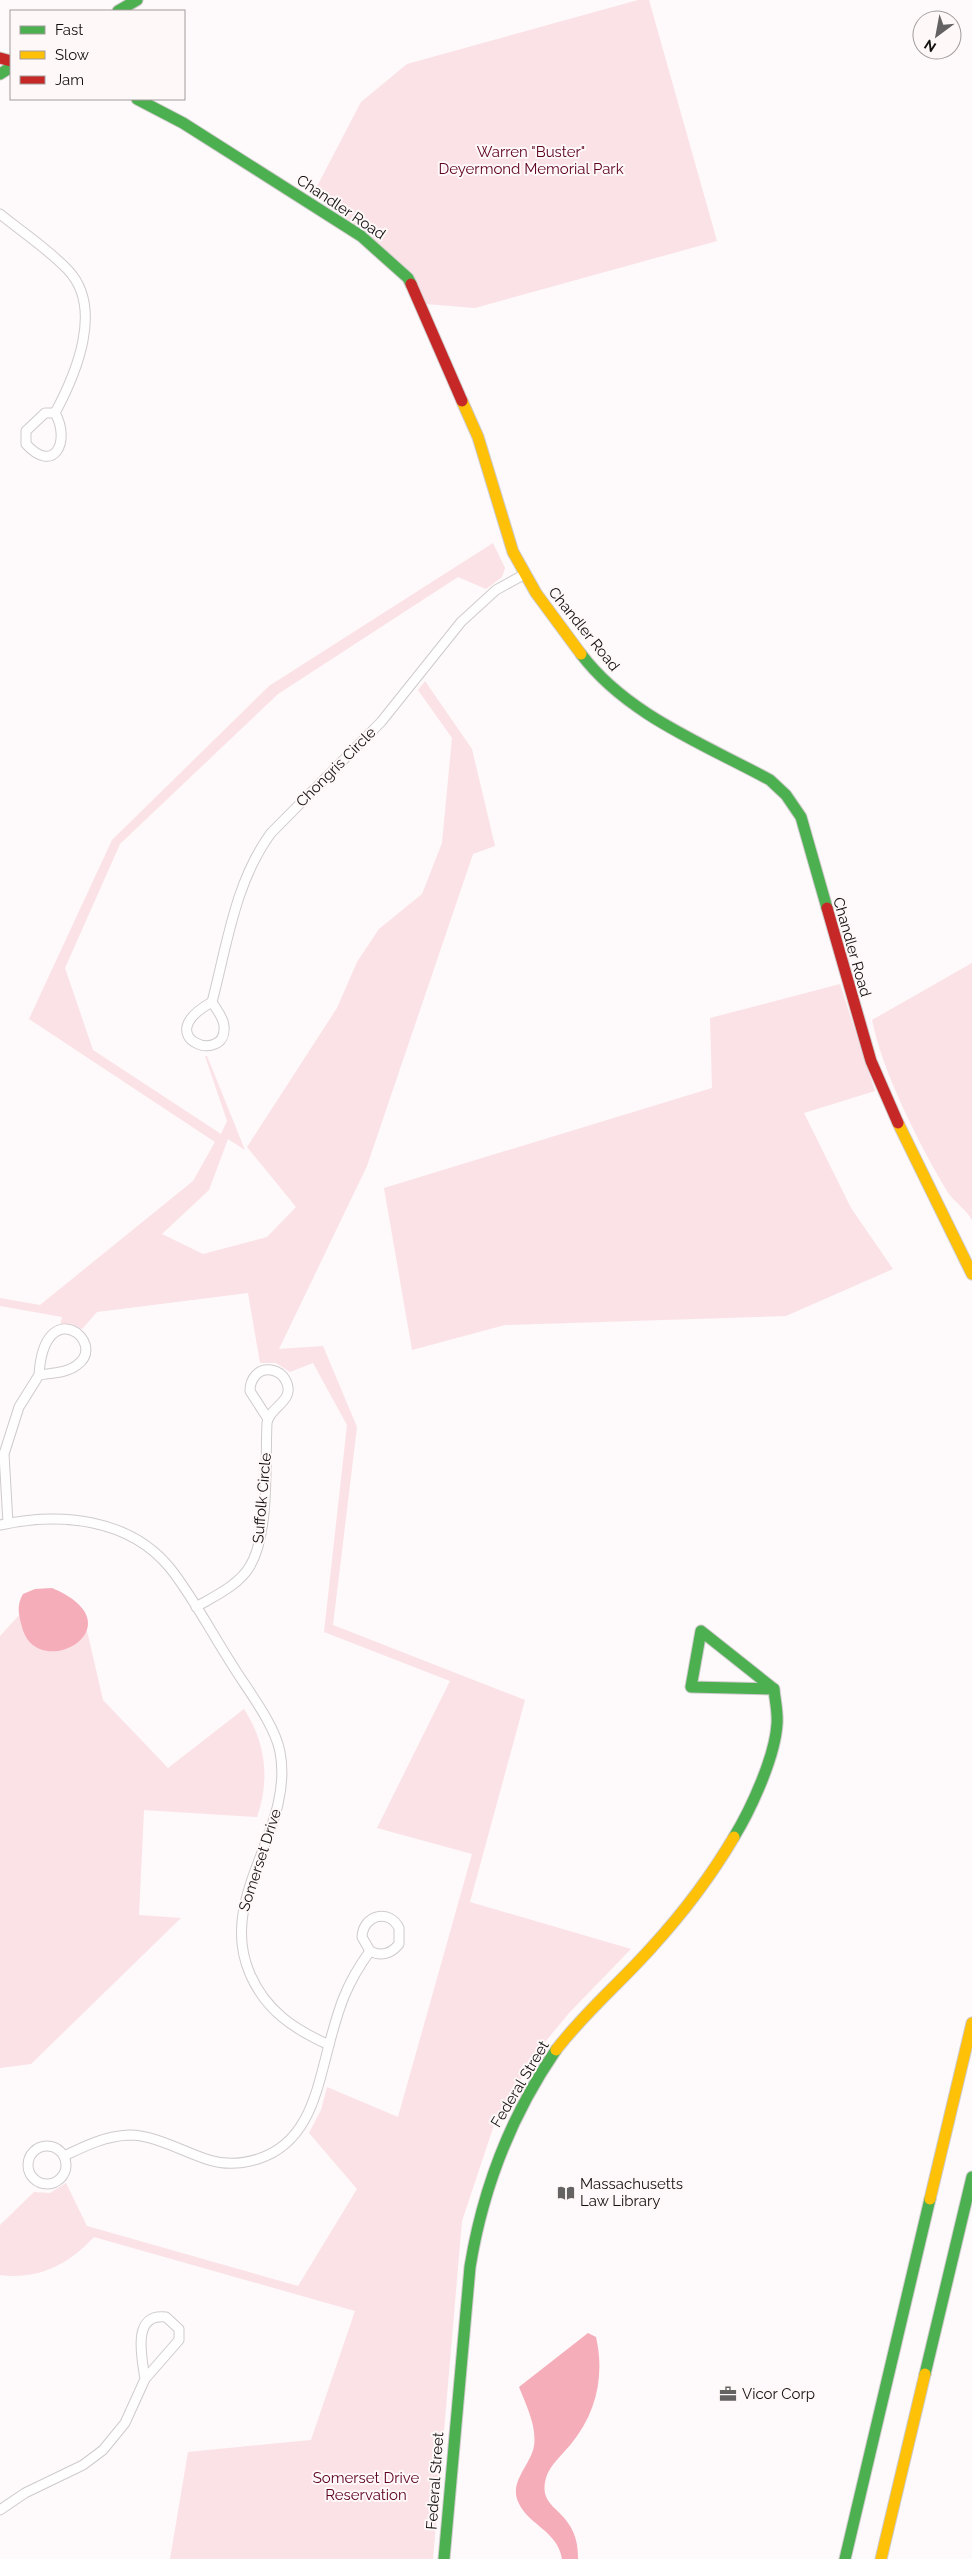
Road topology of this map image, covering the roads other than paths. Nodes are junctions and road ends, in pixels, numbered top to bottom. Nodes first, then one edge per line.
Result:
1 (137, 0) edge
2 (120, 10) edge
3 (139, 100) edge
4 (0, 214) edge
5 (55, 413) junction
6 (525, 574) junction
7 (212, 1002) junction
8 (972, 1274) edge
9 (39, 1375) junction
10 (268, 1419) junction
11 (4, 1524) edge
12 (196, 1607) junction
13 (774, 1689) junction
14 (370, 1951) junction
15 (972, 2023) edge
16 (329, 2045) junction
17 (64, 2156) junction
18 (972, 2177) edge
19 (145, 2379) junction
20 (0, 2510) edge
21 (444, 2559) edge
22 (845, 2559) edge
23 (881, 2559) edge

1 - 2 main road
3 - 6 main road, Chandler Road
4 - 5 street
5 - 5 street
6 - 7 street, Chongris Circle
6 - 8 main road, Chandler Road
7 - 7 street
9 - 9 street
9 - 11 street
10 - 10 street
10 - 12 street, Suffolk Circle
11 - 12 street, Somerset Drive
12 - 16 street, Somerset Drive
13 - 13 main road
13 - 21 main road, Federal Street
14 - 14 street
14 - 16 street
15 - 22 main road
16 - 17 street
17 - 17 street
18 - 23 main road
19 - 19 street
19 - 20 street

